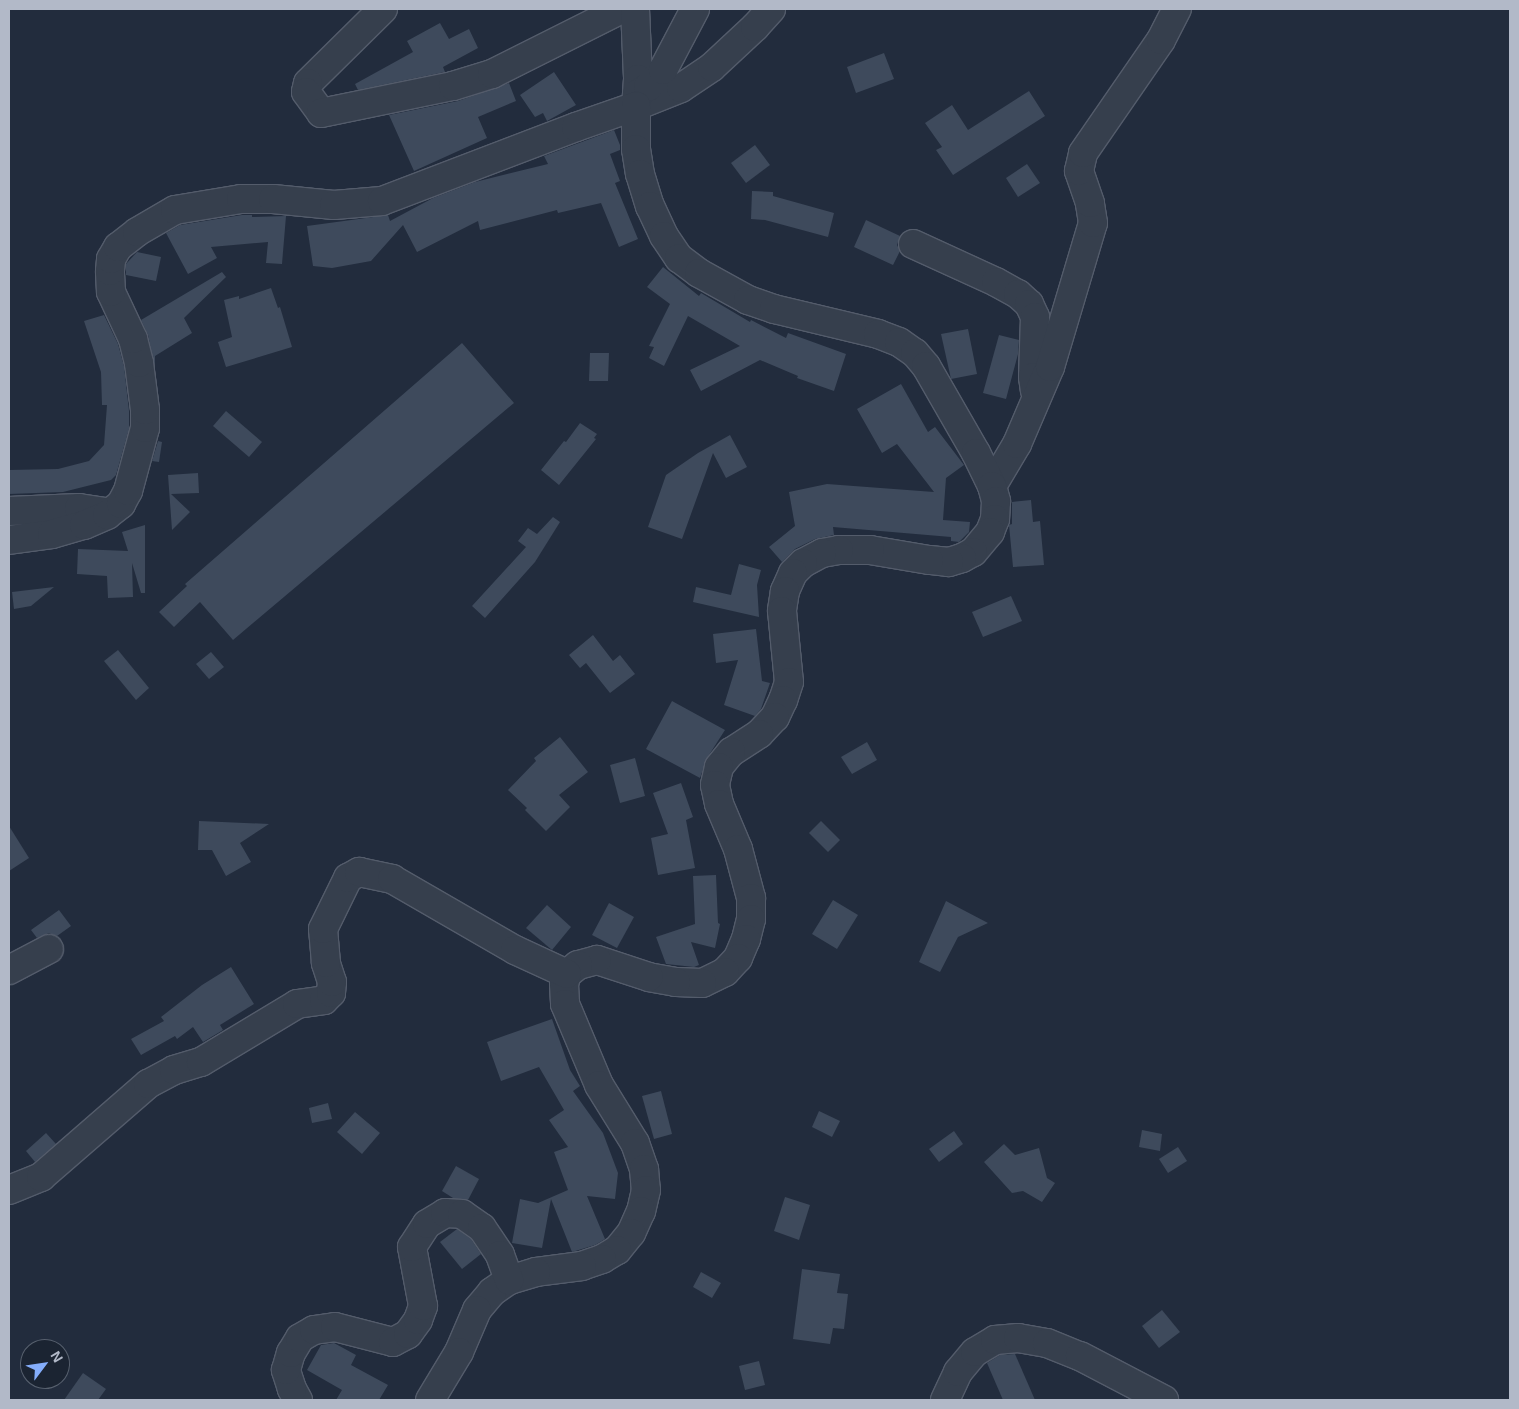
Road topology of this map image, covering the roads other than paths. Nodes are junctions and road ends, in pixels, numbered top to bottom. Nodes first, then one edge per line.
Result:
1 (383, 9) edge
2 (622, 9) edge
3 (635, 9) edge
4 (695, 9) edge
5 (771, 9) edge
6 (1177, 9) edge
7 (637, 100) junction
8 (913, 244) dead end
9 (1036, 400) junction
10 (992, 486) junction
11 (9, 511) edge
12 (110, 513) junction
13 (9, 540) edge
14 (49, 949) dead end
15 (9, 970) edge
16 (567, 974) junction
17 (9, 1190) edge
18 (509, 1280) junction
19 (298, 1400) edge
20 (430, 1400) edge
21 (945, 1400) edge
22 (1164, 1400) edge

1 - 2 street
3 - 7 street
4 - 7 street
5 - 7 street
6 - 9 street
7 - 10 street
7 - 12 street
8 - 9 street
9 - 10 street
10 - 16 street
11 - 12 street
12 - 13 street
14 - 15 street
16 - 17 street
16 - 18 street
18 - 19 street
18 - 20 street
21 - 22 street

